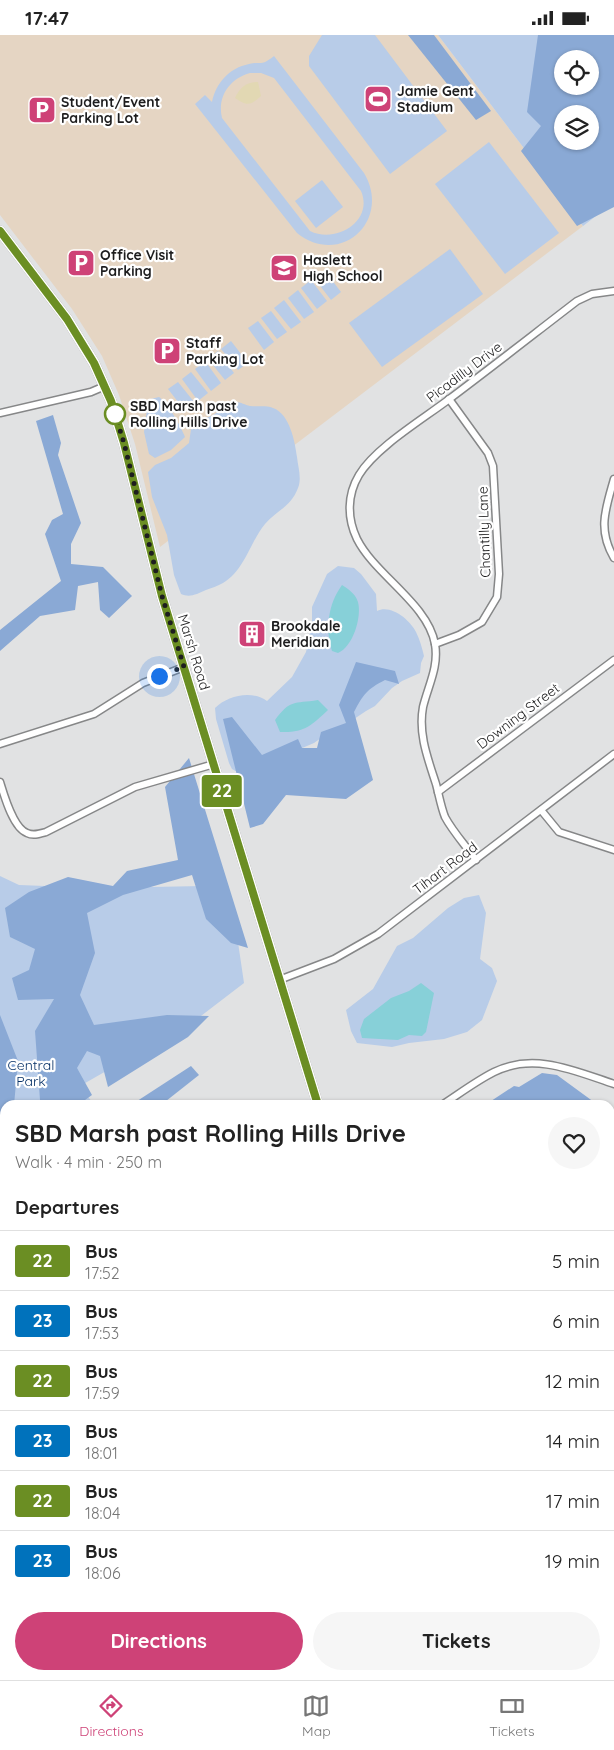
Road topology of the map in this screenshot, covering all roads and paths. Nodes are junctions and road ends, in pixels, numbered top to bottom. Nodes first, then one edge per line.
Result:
1 (0, 231) edge
2 (614, 291) edge
3 (105, 386) junction
4 (449, 399) junction
5 (0, 413) edge
6 (614, 479) edge
7 (614, 558) edge
8 (435, 644) junction
9 (614, 660) edge
10 (184, 667) junction
11 (0, 744) edge
12 (614, 754) edge
13 (214, 764) junction
14 (0, 782) edge
15 (438, 792) junction
16 (541, 810) junction
17 (614, 850) edge
18 (476, 860) junction
19 (279, 980) junction
20 (614, 1084) edge
21 (316, 1100) edge
22 (450, 1100) edge

1 - 3 main road, Marsh Road
2 - 4 street, Picadilly Drive
3 - 5 street
3 - 10 main road, Marsh Road
4 - 8 street, Chantilly Lane
4 - 8 street, Picadilly Drive
6 - 7 street
8 - 15 street
9 - 15 street, Downing Street
10 - 11 street
10 - 13 main road, Marsh Road
12 - 16 street, Tihart Road
13 - 14 street
13 - 19 main road, Marsh Road
15 - 18 street
16 - 17 street
16 - 18 street, Tihart Road
18 - 19 street, Tihart Road
19 - 21 main road, Marsh Road
20 - 22 street

